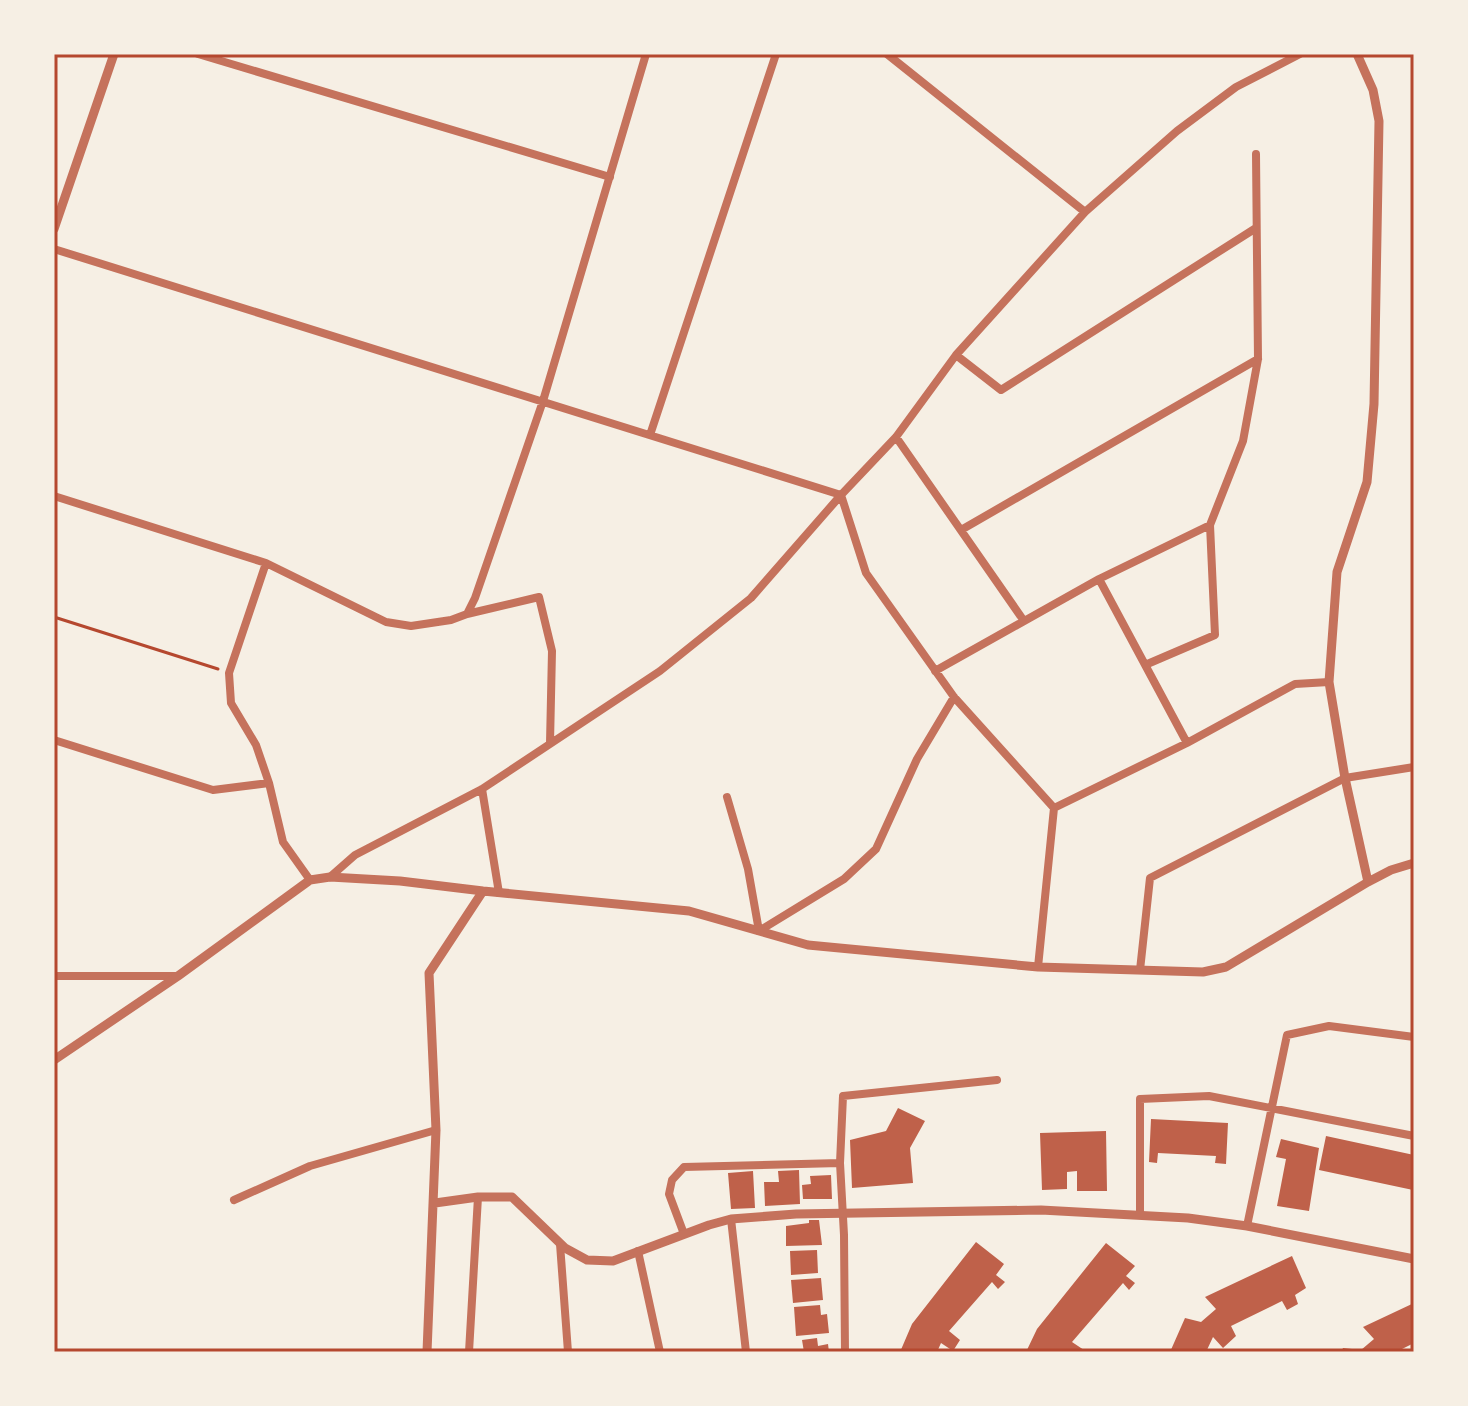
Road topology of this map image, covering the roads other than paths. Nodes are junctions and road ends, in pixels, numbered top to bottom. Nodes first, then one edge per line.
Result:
1 (114, 54) edge
2 (198, 54) edge
3 (646, 54) edge
4 (776, 54) edge
5 (887, 54) edge
6 (1300, 54) edge
7 (1357, 54) edge
8 (1256, 154) dead end
9 (610, 177) junction
10 (1085, 212) junction
11 (1256, 228) junction
12 (54, 229) edge
13 (54, 249) edge
14 (956, 355) junction
15 (1258, 359) junction
16 (543, 401) junction
17 (650, 435) junction
18 (896, 437) junction
19 (841, 495) junction
20 (54, 496) edge
21 (1210, 525) junction
22 (961, 530) junction
23 (266, 563) junction
24 (1099, 579) junction
25 (467, 614) junction
26 (1024, 621) junction
27 (1145, 665) junction
28 (935, 671) junction
29 (1329, 682) junction
30 (954, 697) junction
31 (54, 740) edge
32 (550, 743) junction
33 (1187, 743) junction
34 (1414, 767) edge
35 (1345, 778) junction
36 (269, 783) junction
37 (482, 789) junction
38 (727, 797) dead end
39 (1054, 808) junction
40 (1414, 863) edge
41 (330, 877) junction
42 (310, 880) junction
43 (1368, 882) junction
44 (483, 891) junction
45 (499, 893) junction
46 (759, 931) junction
47 (1038, 967) junction
48 (1140, 970) junction
49 (54, 976) edge
50 (178, 976) junction
51 (1414, 1037) edge
52 (54, 1060) edge
53 (997, 1080) dead end
54 (1272, 1108) junction
55 (436, 1130) junction
56 (1414, 1136) edge
57 (840, 1163) junction
58 (478, 1197) junction
59 (234, 1200) dead end
60 (435, 1203) junction
61 (842, 1214) junction
62 (1140, 1215) junction
63 (731, 1219) junction
64 (1247, 1226) junction
65 (684, 1234) junction
66 (560, 1244) junction
67 (638, 1251) junction
68 (1414, 1259) edge
69 (427, 1352) edge
70 (469, 1352) edge
71 (568, 1352) edge
72 (660, 1352) edge
73 (746, 1352) edge
74 (845, 1352) edge

1 - 12 street
2 - 9 street
3 - 9 street
4 - 17 street
5 - 10 street
6 - 10 street
7 - 29 street
8 - 11 street
9 - 16 street
10 - 14 street
11 - 14 street
11 - 15 street
13 - 16 street
14 - 18 street
15 - 21 street
15 - 22 street
16 - 17 street
16 - 25 street
17 - 19 street
18 - 19 street
18 - 22 street
19 - 28 street
19 - 32 street
20 - 23 street
21 - 24 street
21 - 27 street
22 - 26 street
23 - 25 street
23 - 36 street
24 - 26 street
24 - 27 street
25 - 32 street
26 - 28 street
27 - 33 street
28 - 30 street
29 - 33 street
29 - 35 street
30 - 39 street
30 - 46 street
31 - 36 street
32 - 37 street
33 - 39 street
34 - 35 street
35 - 43 street
35 - 48 street
36 - 42 street
37 - 41 street
37 - 45 street
38 - 46 street
39 - 47 street
40 - 43 street
41 - 42 street
41 - 44 street
42 - 50 street
43 - 48 street
44 - 45 street
44 - 55 street
45 - 46 street
46 - 47 street
47 - 48 street
49 - 50 street
50 - 52 street
51 - 54 street
53 - 57 street
54 - 56 street
54 - 62 street
54 - 64 street
55 - 59 street
55 - 60 street
57 - 61 street
57 - 65 street
58 - 60 street
58 - 66 street
58 - 70 street
60 - 69 street
61 - 62 street
61 - 63 street
61 - 74 street
62 - 64 street
63 - 65 street
63 - 73 street
64 - 68 street
65 - 67 street
66 - 67 street
66 - 71 street
67 - 72 street

